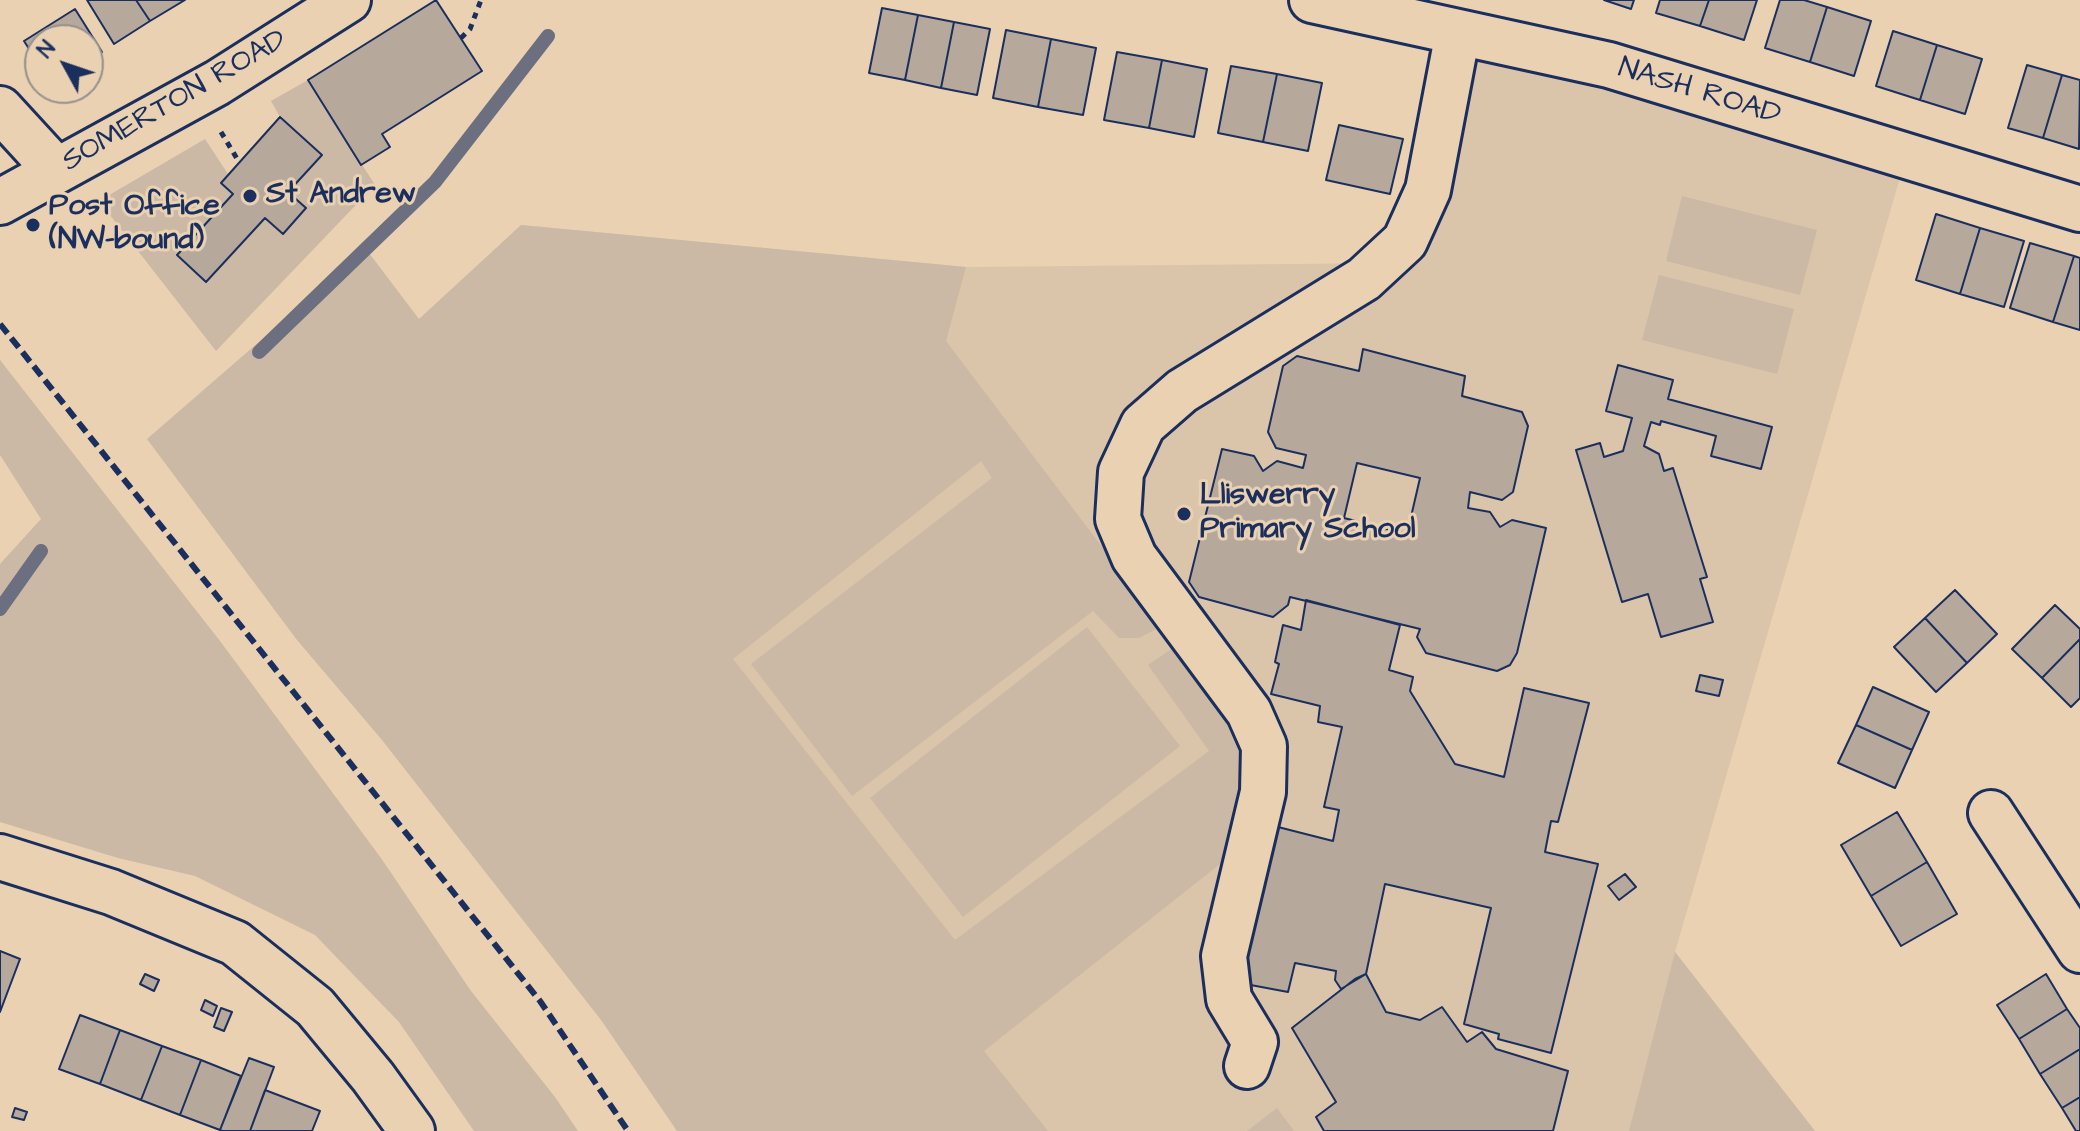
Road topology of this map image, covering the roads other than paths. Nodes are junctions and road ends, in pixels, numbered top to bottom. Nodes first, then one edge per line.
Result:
1 (348, 0) edge
2 (1312, 0) edge
3 (1458, 32) junction
4 (0, 109) edge
5 (56, 170) junction
6 (0, 202) edge
7 (2080, 209) edge
8 (1991, 813) dead end
9 (0, 857) edge
10 (2080, 950) edge
11 (1247, 1066) dead end
12 (412, 1131) edge

1 - 5 street, SOMERTON ROAD
2 - 3 street, NASH ROAD
3 - 7 street, NASH ROAD
3 - 11 street
4 - 5 street
5 - 6 street, SOMERTON ROAD
8 - 10 street
9 - 12 street

